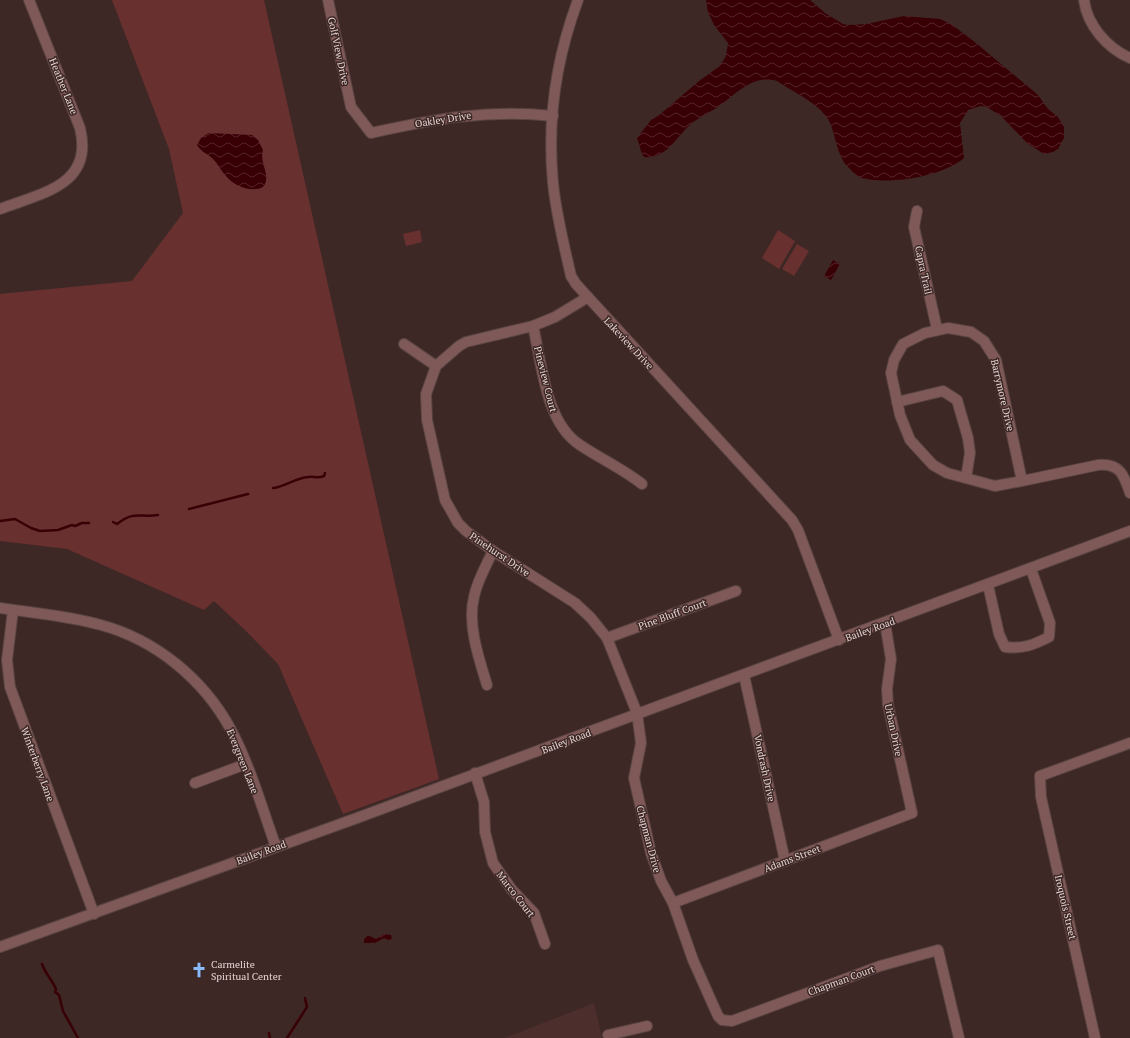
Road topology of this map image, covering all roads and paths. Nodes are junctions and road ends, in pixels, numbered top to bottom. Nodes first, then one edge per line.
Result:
1 (29, 0) edge
2 (328, 0) edge
3 (578, 0) edge
4 (1084, 0) edge
5 (1130, 58) edge
6 (350, 102) joint
7 (553, 116) junction
8 (0, 208) edge
9 (916, 211) dead end
10 (588, 298) junction
11 (533, 326) junction
12 (936, 329) junction
13 (404, 344) dead end
14 (436, 366) junction
15 (897, 402) junction
16 (966, 478) junction
17 (1022, 481) junction
18 (642, 484) dead end
19 (1130, 493) edge
20 (1130, 531) edge
21 (493, 551) junction
22 (1031, 569) junction
23 (988, 585) junction
24 (736, 591) dead end
25 (0, 608) edge
26 (13, 610) junction
27 (885, 623) junction
28 (607, 638) junction
29 (839, 640) junction
30 (744, 675) junction
31 (487, 685) dead end
32 (637, 713) junction
33 (1130, 743) edge
34 (246, 764) junction
35 (475, 774) junction
36 (195, 783) dead end
37 (912, 813) joint
38 (276, 847) junction
39 (785, 861) junction
40 (673, 903) junction
41 (94, 914) junction
42 (545, 944) dead end
43 (0, 947) edge
44 (693, 960) joint
45 (647, 1026) dead end
46 (608, 1035) dead end
47 (959, 1038) edge
48 (1095, 1038) edge

1 - 8 street, Heather Lane
2 - 6 street, Golf View Drive
3 - 7 street, Lakeview Drive
4 - 5 street
6 - 7 street, Oakley Drive
7 - 10 street, Lakeview Drive
9 - 12 street, Capra Trail
10 - 11 street, Pinehurst Drive
10 - 29 street, Lakeview Drive
11 - 14 street, Pinehurst Drive
11 - 18 street, Pineview Court
12 - 15 street, Barrymore Drive
12 - 17 street, Barrymore Drive
13 - 14 street
14 - 21 street, Pinehurst Drive
15 - 16 street, Barrymore Drive
15 - 16 street
16 - 17 street, Barrymore Drive
17 - 19 street, Barrymore Drive
20 - 22 street, Bailey Road
21 - 28 street, Pinehurst Drive
21 - 31 street
22 - 23 street, Bailey Road
22 - 23 street
23 - 27 street, Bailey Road
24 - 28 street, Pine Bluff Court
25 - 26 street, Evergreen Lane
26 - 34 street, Evergreen Lane
26 - 41 street, Winterberry Lane
27 - 29 street, Bailey Road
27 - 37 street, Urban Drive
28 - 32 street, Pinehurst Drive
29 - 30 street, Bailey Road
30 - 32 street, Bailey Road
30 - 39 street, Vondrash Drive
32 - 35 street, Bailey Road
32 - 40 street, Chapman Drive
33 - 48 street, Iroquois Street
34 - 36 street
34 - 38 street, Evergreen Lane
35 - 38 street, Bailey Road
35 - 42 street, Marco Court
37 - 39 street, Adams Street
38 - 41 street, Bailey Road
39 - 40 street, Adams Street
40 - 44 street, Chapman Drive
41 - 43 street, Bailey Road
44 - 47 street, Chapman Court
45 - 46 street

